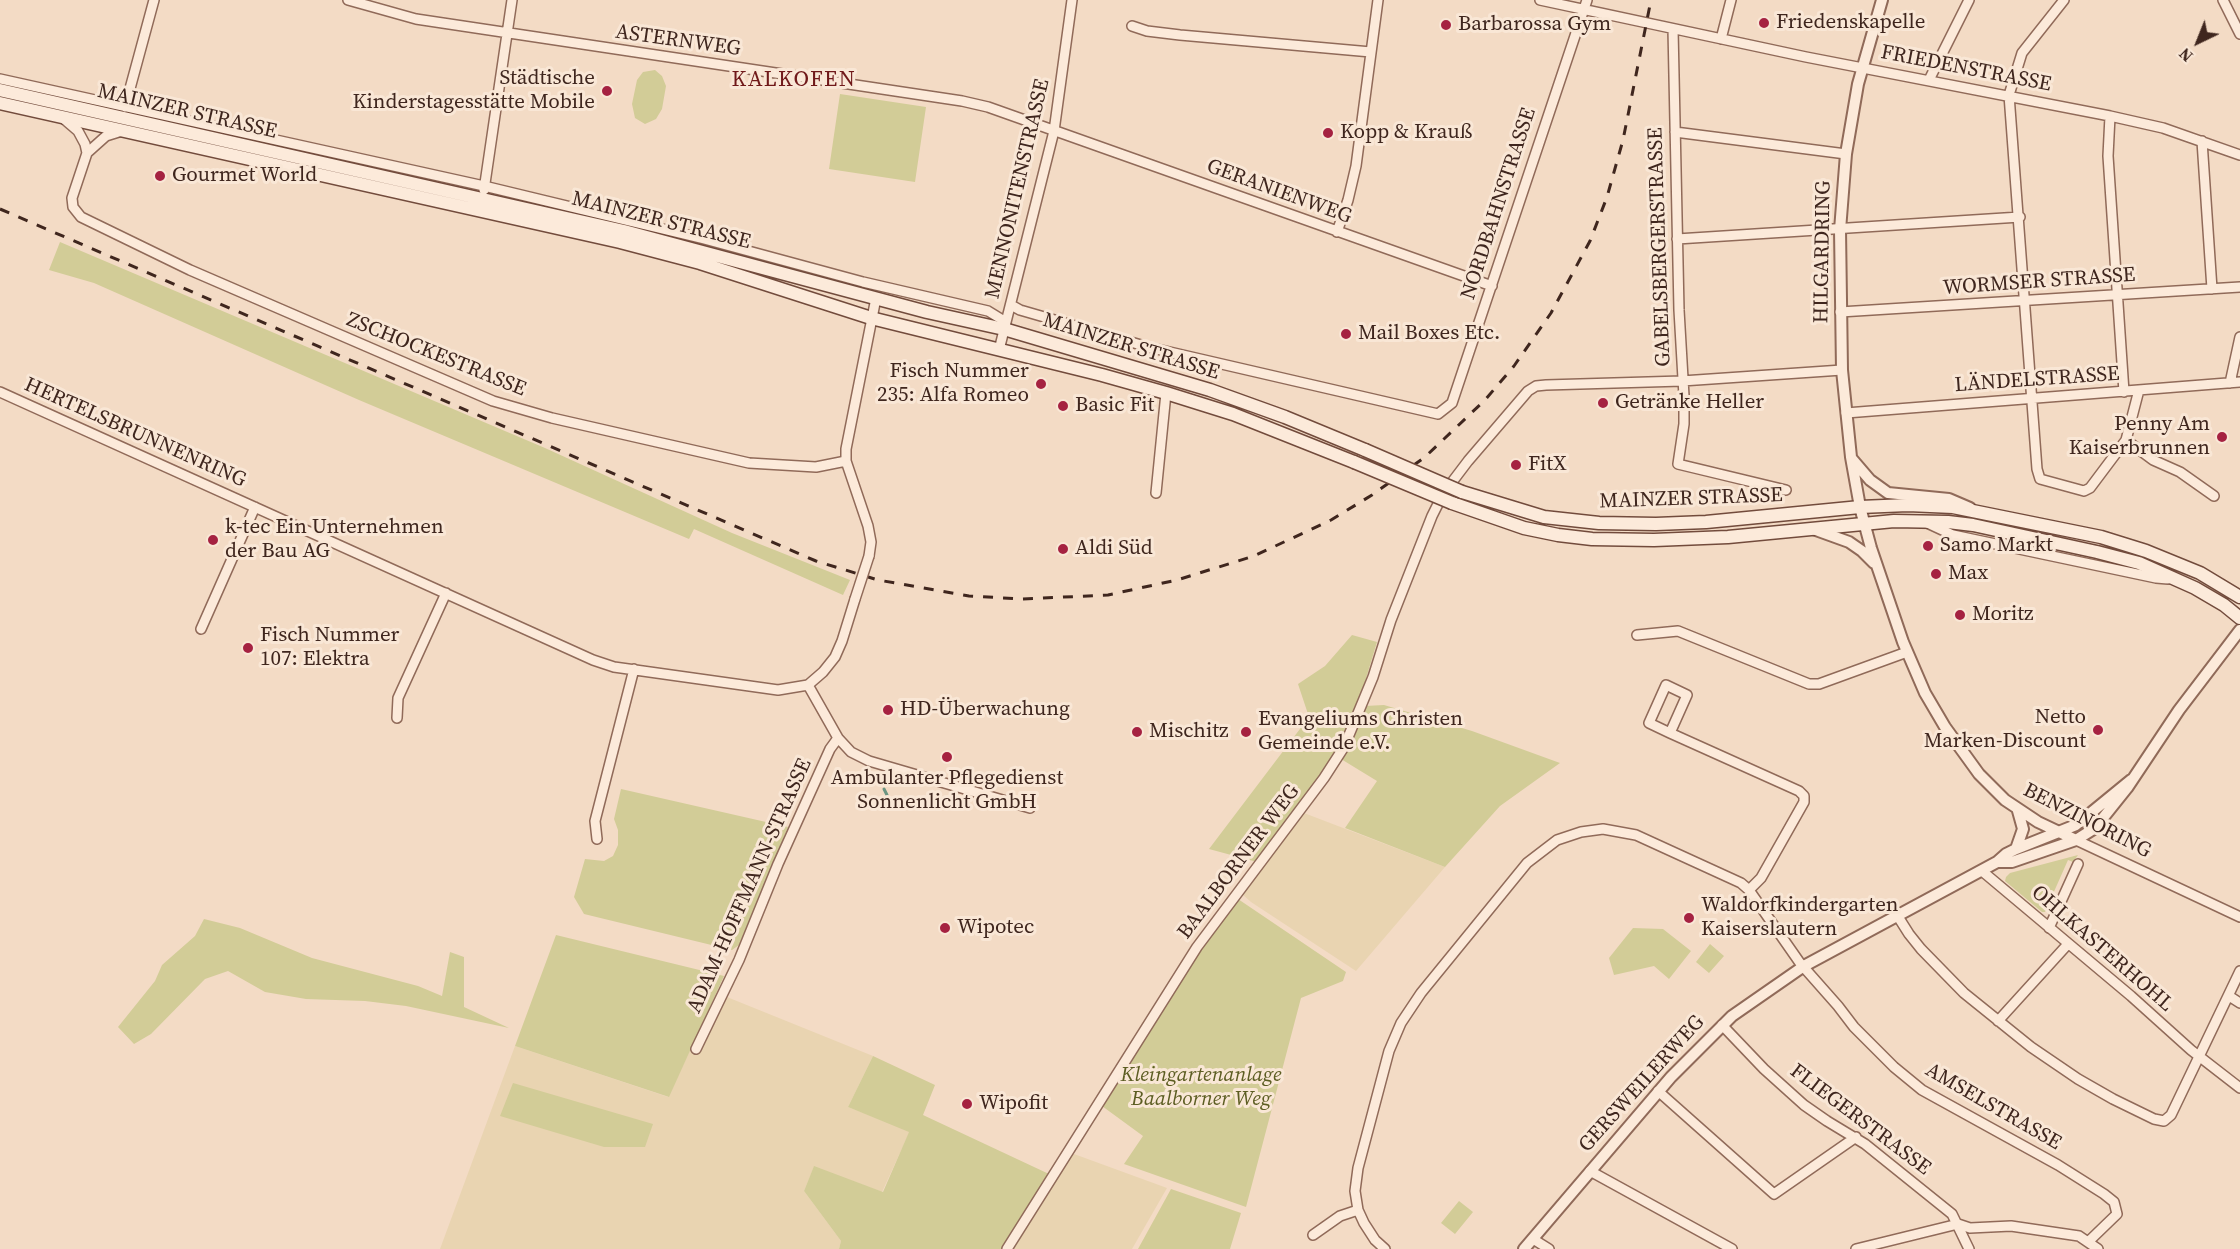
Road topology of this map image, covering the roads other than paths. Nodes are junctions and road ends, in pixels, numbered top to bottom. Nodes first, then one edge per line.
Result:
1 (154, 0) edge
2 (348, 0) edge
3 (512, 0) edge
4 (1072, 0) edge
5 (1378, 0) edge
6 (1540, 0) edge
7 (1731, 0) edge
8 (1881, 0) edge
9 (1969, 0) edge
10 (2064, 0) edge
11 (2223, 0) edge
12 (1586, 5) edge
13 (1132, 26) dead end
14 (1673, 29) junction
15 (507, 34) junction
16 (2240, 34) edge
17 (1721, 39) junction
18 (1371, 52) junction
19 (1862, 68) junction
20 (0, 79) edge
21 (1929, 80) junction
22 (0, 90) edge
23 (2009, 95) junction
24 (0, 104) edge
25 (125, 107) junction
26 (2110, 116) junction
27 (62, 117) junction
28 (122, 131) junction
29 (1054, 131) junction
30 (1675, 132) junction
31 (2202, 141) junction
32 (87, 153) junction
33 (1846, 154) junction
34 (2240, 155) edge
35 (483, 192) junction
36 (2020, 217) junction
37 (1840, 230) junction
38 (1337, 232) junction
39 (1677, 239) junction
40 (1492, 286) junction
41 (2240, 287) edge
42 (2212, 289) junction
43 (2116, 296) junction
44 (876, 298) junction
45 (2026, 301) junction
46 (1011, 305) junction
47 (1840, 312) junction
48 (871, 318) junction
49 (1005, 325) junction
50 (2240, 337) edge
51 (999, 350) junction
52 (1842, 370) junction
53 (1682, 381) junction
54 (2235, 383) edge
55 (2139, 390) junction
56 (0, 392) edge
57 (2124, 392) junction
58 (1166, 393) junction
59 (2033, 399) junction
60 (1846, 413) junction
61 (1438, 414) joint
62 (2126, 440) junction
63 (1851, 457) junction
64 (846, 461) junction
65 (1678, 464) joint
66 (1786, 490) dead end
67 (1156, 493) dead end
68 (2214, 496) dead end
69 (255, 507) junction
70 (1860, 507) junction
71 (1976, 510) junction
72 (1865, 524) junction
73 (1812, 529) junction
74 (1877, 566) junction
75 (446, 593) junction
76 (2240, 597) edge
77 (2240, 618) edge
78 (201, 629) dead end
79 (2240, 630) edge
80 (1637, 635) dead end
81 (1907, 652) junction
82 (634, 669) junction
83 (808, 685) junction
84 (396, 718) dead end
85 (1670, 733) junction
86 (838, 738) junction
87 (2131, 780) junction
88 (1030, 808) dead end
89 (2018, 810) junction
90 (2058, 831) junction
91 (597, 839) dead end
92 (2076, 840) junction
93 (2016, 849) junction
94 (1997, 862) junction
95 (2078, 864) dead end
96 (1982, 871) junction
97 (1749, 890) junction
98 (1897, 915) junction
99 (2240, 917) edge
100 (2049, 928) junction
101 (2068, 944) junction
102 (1804, 966) junction
103 (2240, 971) edge
104 (2229, 996) junction
105 (2240, 1003) edge
106 (1998, 1021) junction
107 (1722, 1025) junction
108 (696, 1049) dead end
109 (2198, 1056) junction
110 (2240, 1088) edge
111 (1658, 1091) junction
112 (1856, 1137) junction
113 (1590, 1171) junction
114 (1358, 1210) junction
115 (1958, 1224) junction
116 (1313, 1235) dead end
117 (1533, 1239) junction
118 (2088, 1242) junction
119 (1007, 1249) edge
120 (1384, 1249) edge
121 (1524, 1249) edge
122 (1549, 1249) edge
123 (1732, 1249) edge
124 (1856, 1249) edge
125 (1969, 1249) edge
126 (2098, 1249) edge

1 - 25 street
2 - 15 street, ASTERNWEG
3 - 15 street
4 - 29 street, MENNONITENSTRASSE
5 - 18 street
6 - 12 street, FRIEDENSTRASSE
7 - 17 street
8 - 19 street, HILGARDRING
9 - 21 street
10 - 23 street
11 - 16 street
12 - 14 street, FRIEDENSTRASSE
12 - 40 street, NORDBAHNSTRASSE
13 - 18 street
14 - 17 street, FRIEDENSTRASSE
14 - 30 street, GABELSBERGERSTRASSE
15 - 29 street, ASTERNWEG
15 - 35 street
17 - 19 street, FRIEDENSTRASSE
18 - 38 street
19 - 21 street, FRIEDENSTRASSE
19 - 33 street, HILGARDRING
20 - 25 street, MAINZER STRASSE
21 - 23 street, FRIEDENSTRASSE
22 - 35 main road, MAINZER STRASSE
23 - 26 street, FRIEDENSTRASSE
23 - 36 street
24 - 27 main road, MAINZER STRASSE
25 - 35 street, MAINZER STRASSE
26 - 31 street, FRIEDENSTRASSE
26 - 43 street
27 - 28 main road, MAINZER STRASSE
27 - 32 street
28 - 32 street
28 - 48 main road, MAINZER STRASSE
29 - 38 street, GERANIENWEG
29 - 46 street, MENNONITENSTRASSE
30 - 33 street
30 - 39 street, GABELSBERGERSTRASSE
31 - 34 street, FRIEDENSTRASSE
31 - 42 street
32 - 64 street, ZSCHOCKESTRASSE
33 - 37 street, HILGARDRING
35 - 44 main road, MAINZER STRASSE
35 - 49 street, MAINZER STRASSE
36 - 37 street
36 - 45 street
37 - 39 street
37 - 47 street, HILGARDRING
38 - 40 street, GERANIENWEG
39 - 53 street, GABELSBERGERSTRASSE
40 - 61 street, NORDBAHNSTRASSE
41 - 42 street, WORMSER STRASSE
42 - 43 street, WORMSER STRASSE
43 - 45 street, WORMSER STRASSE
43 - 57 street
44 - 48 street
44 - 49 main road, MAINZER STRASSE
45 - 47 street, WORMSER STRASSE
45 - 59 street
46 - 49 street, MENNONITENSTRASSE
46 - 61 street, MAINZER STRASSE
47 - 52 street, HILGARDRING
48 - 51 main road, MAINZER STRASSE
48 - 64 street
49 - 51 street, MENNONITENSTRASSE
49 - 70 main road, MAINZER STRASSE, bridge
50 - 54 street, LÄNDELSTRASSE
51 - 58 main road, MAINZER STRASSE
52 - 53 street
52 - 60 street, HILGARDRING
53 - 65 street, GABELSBERGERSTRASSE
53 - 119 street, BAALBORNER WEG
54 - 55 street, LÄNDELSTRASSE
55 - 57 street, LÄNDELSTRASSE
55 - 62 street
56 - 69 street, HERTELSBRUNNENRING
57 - 59 street, LÄNDELSTRASSE
58 - 67 street, MAINZER STRASSE
58 - 73 main road, MAINZER STRASSE, bridge
59 - 60 street, LÄNDELSTRASSE
59 - 62 street
60 - 63 street, HILGARDRING
62 - 68 street
63 - 70 street, HILGARDRING
63 - 71 street
64 - 83 street, bridge
65 - 66 street, MAINZER STRASSE
69 - 75 street, HERTELSBRUNNENRING
69 - 78 street, HERTELSBRUNNENRING
70 - 71 main road, MAINZER STRASSE
70 - 72 street, HILGARDRING
71 - 76 main road, MAINZER STRASSE
72 - 73 main road, MAINZER STRASSE
72 - 74 street, BENZINORING
72 - 77 main road, MAINZER STRASSE
73 - 74 street
74 - 81 street, BENZINORING
75 - 82 street, HERTELSBRUNNENRING
75 - 84 street
79 - 87 street, GERSWEILERWEG
80 - 81 street
81 - 89 street, BENZINORING
82 - 83 street, HERTELSBRUNNENRING
82 - 91 street
83 - 86 street
85 - 85 street
85 - 97 street
86 - 88 street
86 - 108 street, ADAM-HOFFMANN-STRASSE
87 - 90 street, GERSWEILERWEG
87 - 92 street, GERSWEILERWEG
89 - 90 street, BENZINORING
89 - 93 street
90 - 92 street, BENZINORING
90 - 93 street, GERSWEILERWEG
92 - 94 street, GERSWEILERWEG
92 - 99 street, BENZINORING
93 - 94 street, GERSWEILERWEG
94 - 96 street, GERSWEILERWEG
95 - 100 street
96 - 98 street, GERSWEILERWEG
96 - 100 street, OHLKASTERHOHL
97 - 102 street
97 - 114 street
98 - 102 street, GERSWEILERWEG
98 - 106 street
100 - 101 street, OHLKASTERHOHL
101 - 106 street
101 - 109 street, OHLKASTERHOHL
102 - 107 street, GERSWEILERWEG
102 - 118 street, AMSELSTRASSE
103 - 104 street
104 - 105 street
104 - 109 street
106 - 109 street
107 - 111 street, GERSWEILERWEG
107 - 112 street, FLIEGERSTRASSE
109 - 110 street, OHLKASTERHOHL
111 - 112 street
111 - 113 street, GERSWEILERWEG
112 - 115 street, FLIEGERSTRASSE
113 - 117 street, GERSWEILERWEG
113 - 123 street
114 - 116 street
114 - 120 street
115 - 118 street
115 - 124 street
115 - 125 street, FLIEGERSTRASSE
117 - 121 street, GERSWEILERWEG
117 - 122 street
118 - 126 street

